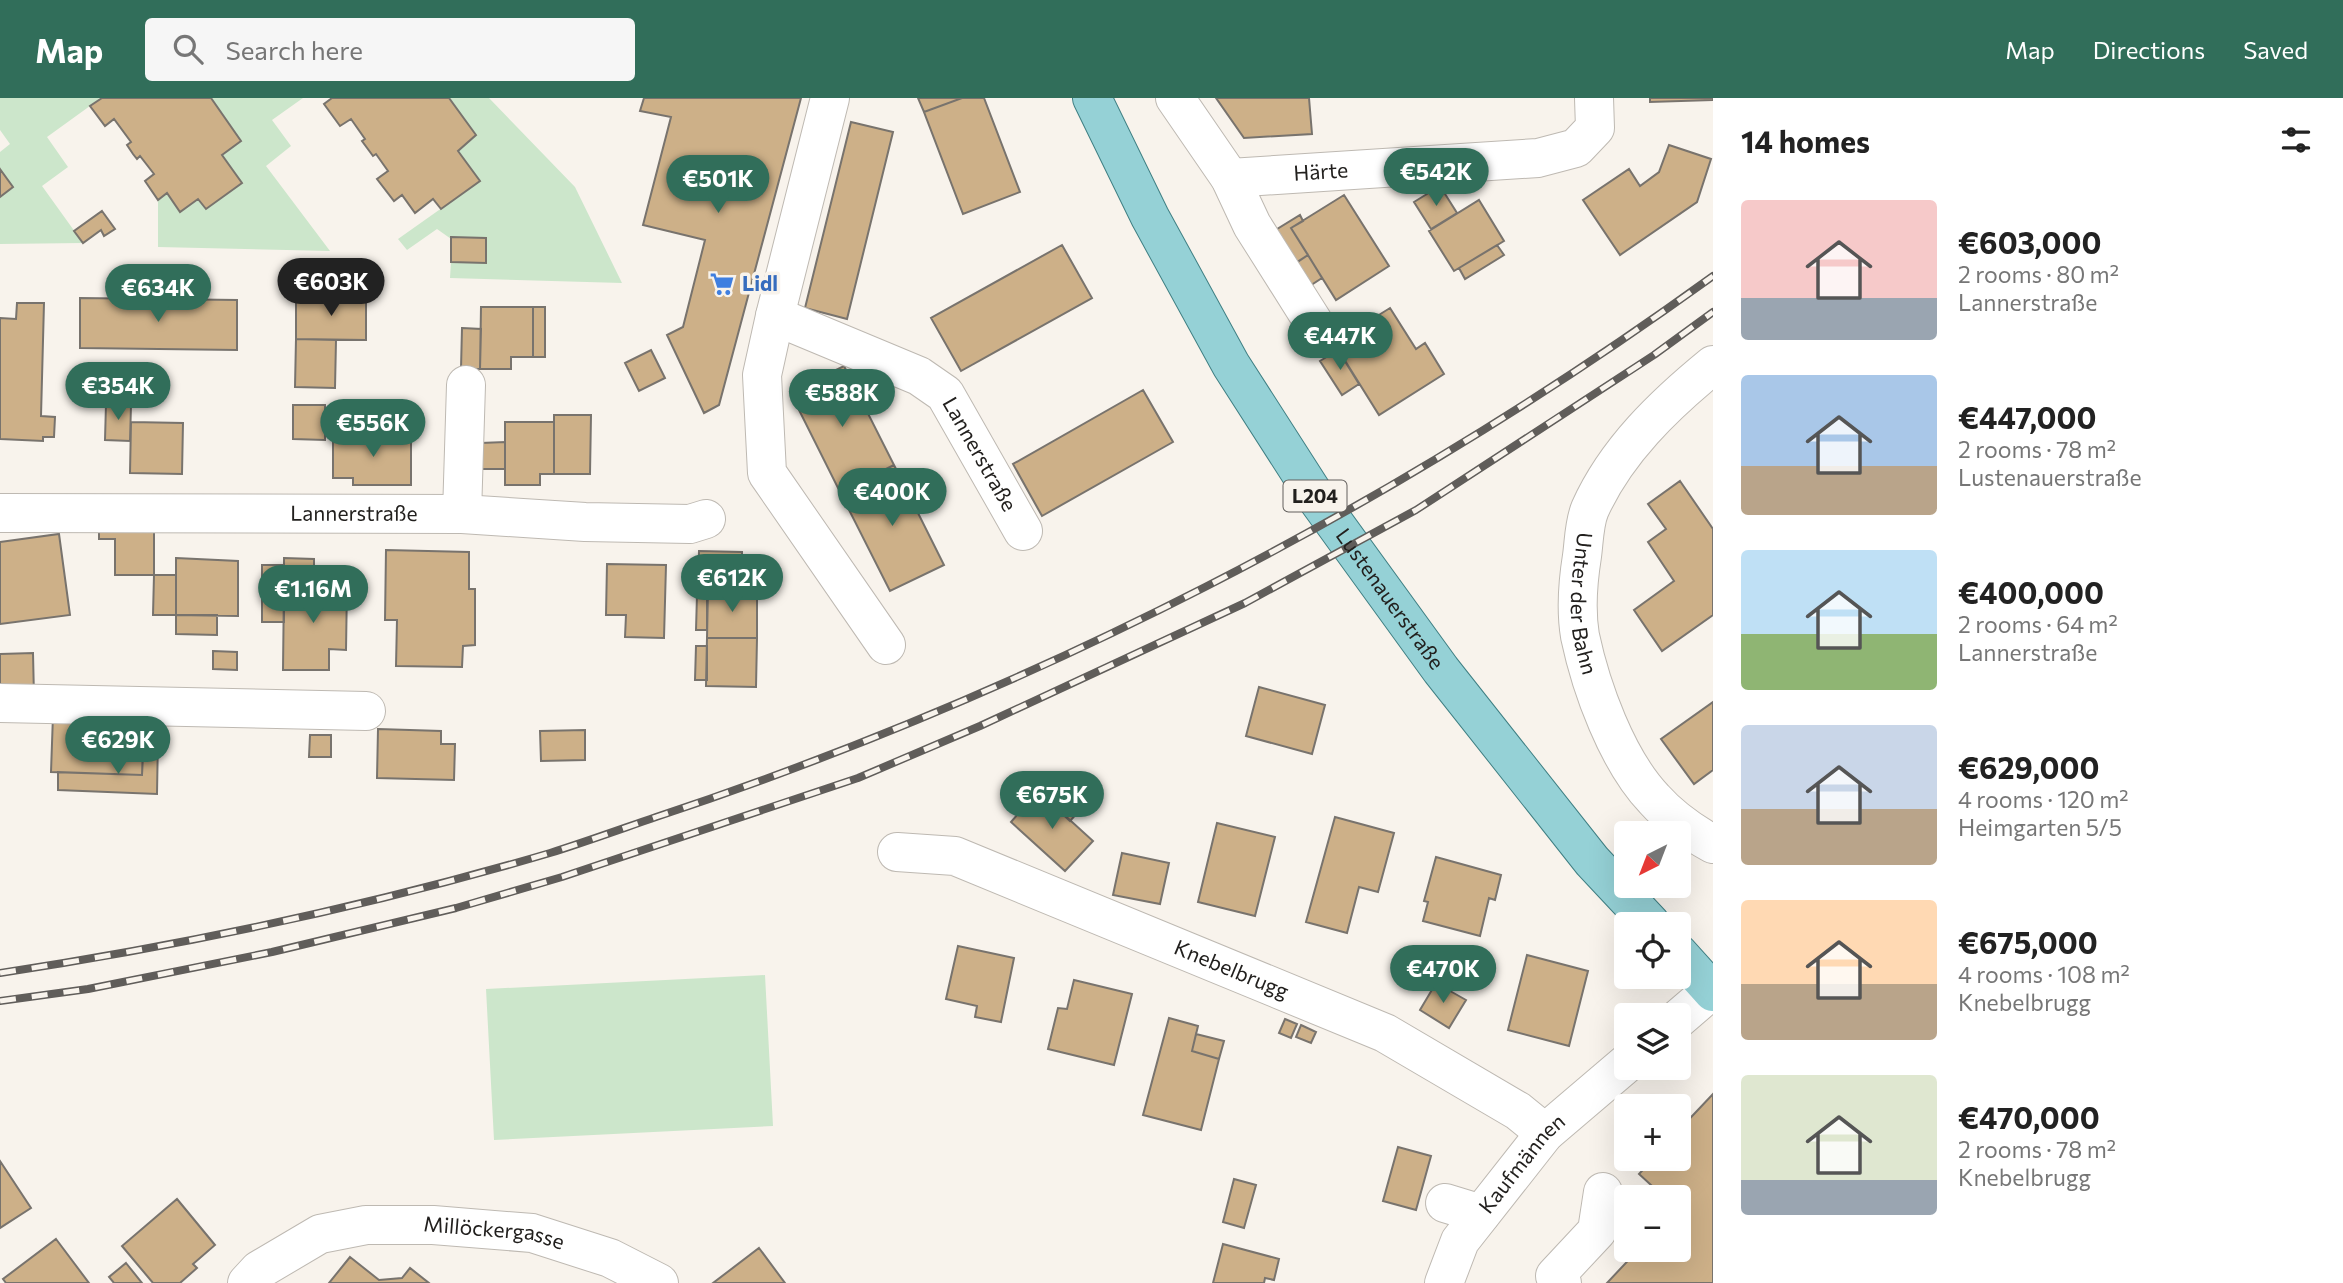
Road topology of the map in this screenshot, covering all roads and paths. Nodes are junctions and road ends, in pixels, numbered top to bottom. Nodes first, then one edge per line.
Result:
1 (830, 98) edge
2 (1092, 98) edge
3 (1175, 98) edge
4 (1594, 98) edge
5 (1230, 178) junction
6 (775, 316) junction
7 (1317, 328) dead end
8 (1713, 365) edge
9 (466, 385) dead end
10 (0, 513) edge
11 (462, 514) junction
12 (706, 519) dead end
13 (1023, 531) dead end
14 (886, 645) dead end
15 (0, 702) edge
16 (366, 711) dead end
17 (1713, 844) edge
18 (897, 852) dead end
19 (1640, 912) edge
20 (1691, 967) edge
21 (1712, 990) edge
22 (1691, 1008) edge
23 (1614, 1074) edge
24 (1545, 1133) junction
25 (1603, 1192) dead end
26 (1445, 1203) dead end
27 (1481, 1214) junction
28 (247, 1283) edge
29 (659, 1283) edge
30 (1444, 1283) edge
31 (1562, 1283) edge

1 - 6 street
2 - 19 main road, Lustenauerstraße / L204
3 - 5 street
4 - 5 street, Härte
5 - 7 street
6 - 13 street, Lannerstraße
6 - 14 street
8 - 17 street, Unter der Bahn
9 - 11 street
10 - 11 street, Lannerstraße
11 - 12 street, Lannerstraße
15 - 16 street
18 - 24 street, Knebelbrugg
20 - 21 main road
21 - 22 street
23 - 24 street, Kaufmännen
24 - 27 street, Kaufmännen
25 - 31 street
26 - 27 street
27 - 30 street, Kaufmännen
28 - 29 street, Millöckergasse

